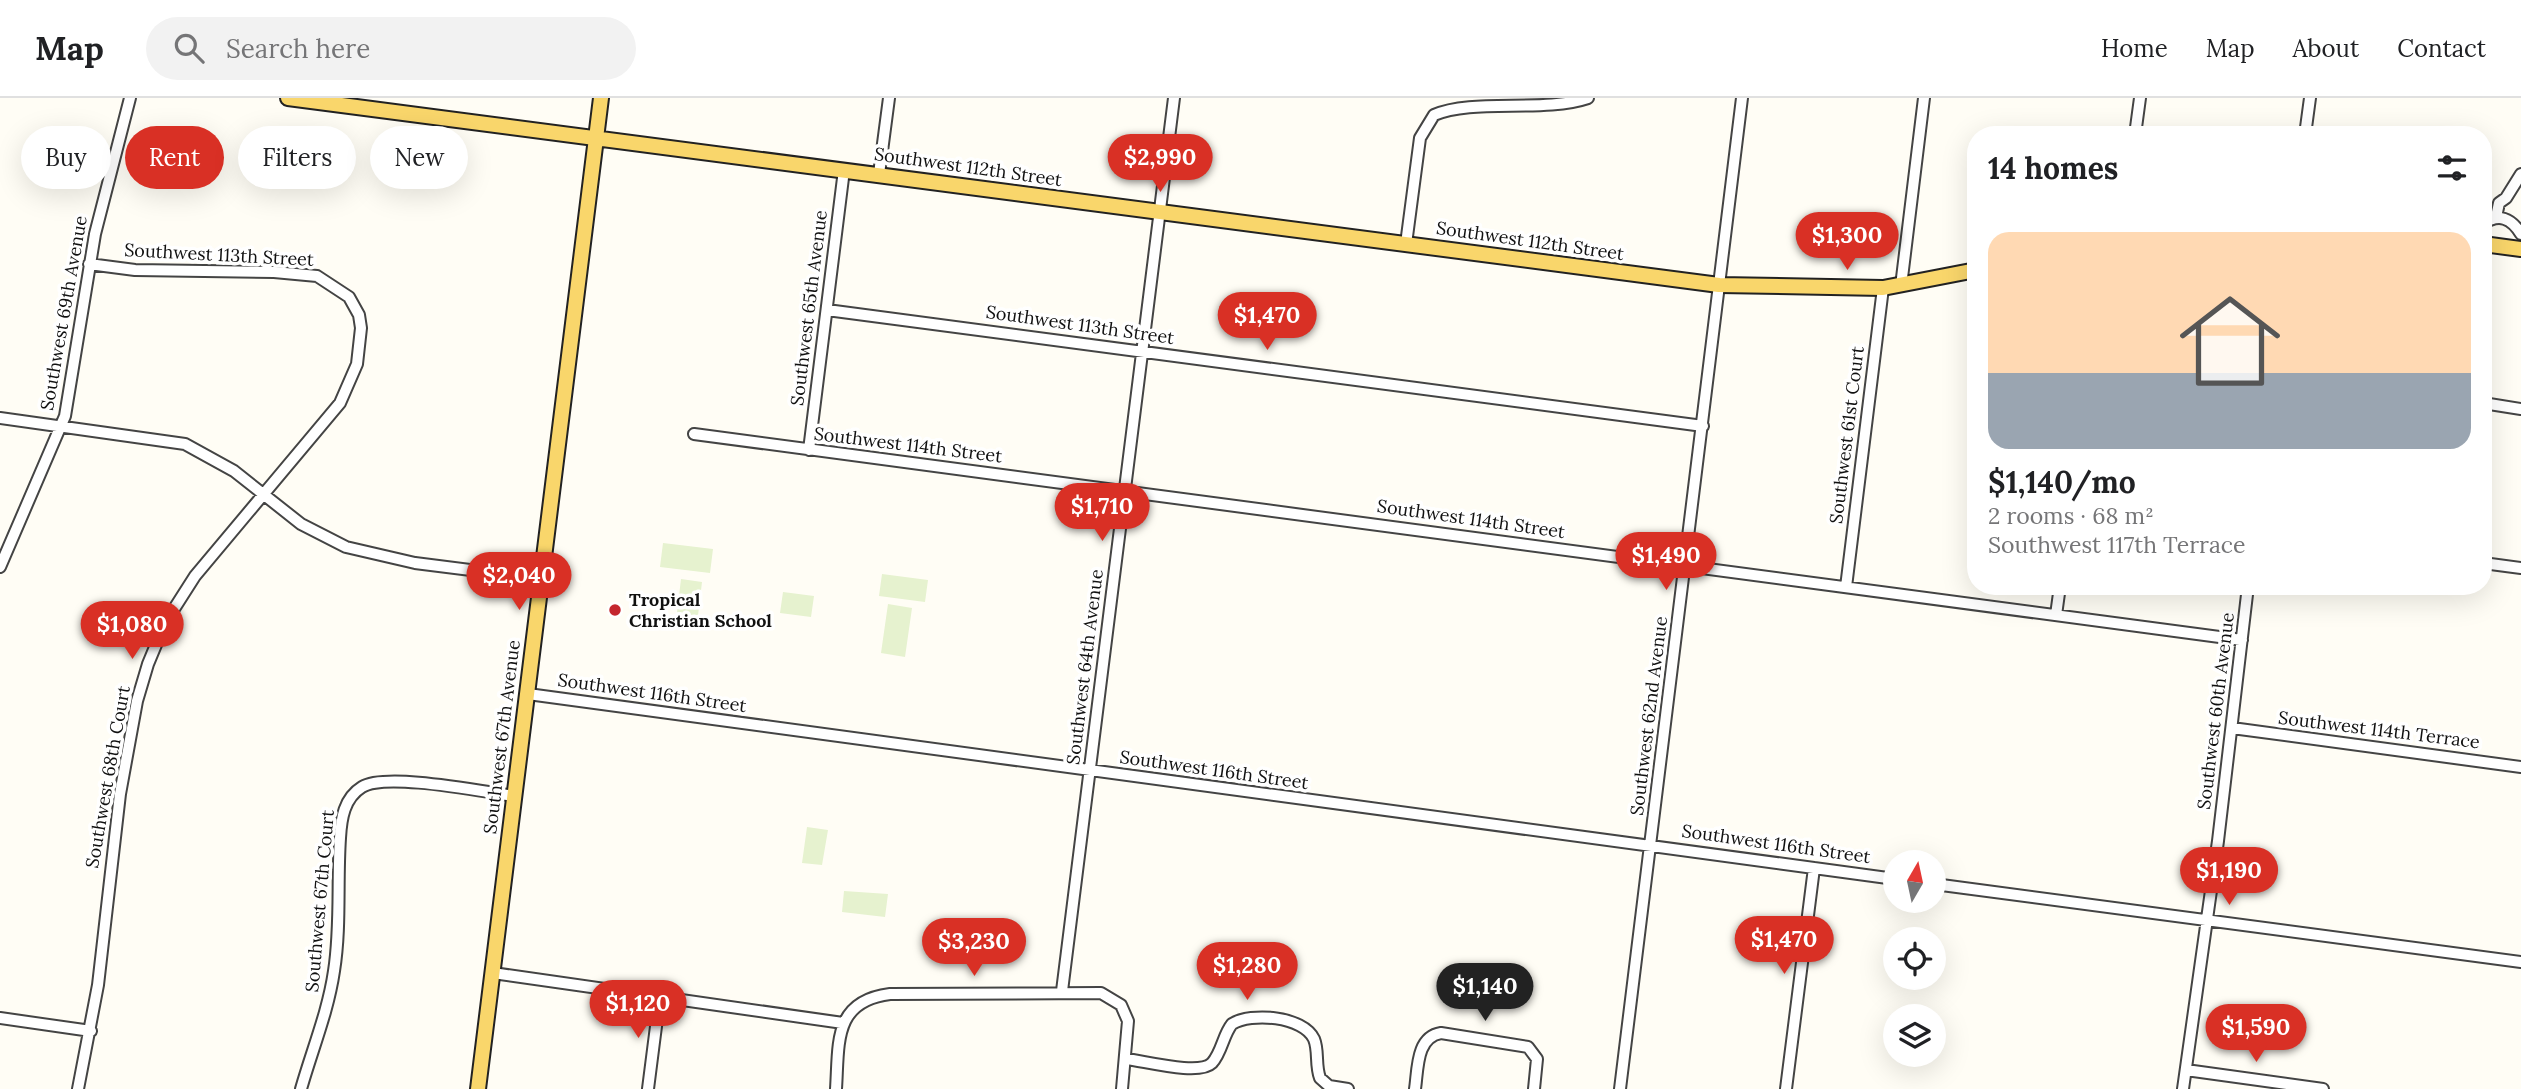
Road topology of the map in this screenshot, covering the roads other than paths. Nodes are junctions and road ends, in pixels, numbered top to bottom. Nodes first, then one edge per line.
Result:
1 (130, 98) edge
2 (288, 98) edge
3 (601, 98) edge
4 (889, 98) edge
5 (1174, 98) edge
6 (1588, 98) edge
7 (1742, 98) edge
8 (1924, 98) edge
9 (2140, 98) edge
10 (2309, 98) edge
11 (2136, 126) edge
12 (2306, 126) edge
13 (596, 139) junction
14 (844, 170) junction
15 (879, 174) junction
16 (2521, 174) edge
17 (1159, 211) junction
18 (2502, 218) junction
19 (2492, 221) edge
20 (2521, 234) edge
21 (1406, 244) junction
22 (2492, 245) edge
23 (2521, 249) edge
24 (89, 264) junction
25 (1967, 272) edge
26 (1719, 285) junction
27 (1900, 286) junction
28 (1883, 288) junction
29 (343, 292) joint
30 (827, 310) junction
31 (1142, 351) junction
32 (2492, 404) edge
33 (2521, 408) edge
34 (0, 418) edge
35 (62, 426) junction
36 (1703, 426) junction
37 (695, 434) dead end
38 (809, 450) junction
39 (1125, 491) junction
40 (264, 495) junction
41 (2492, 564) edge
42 (1685, 566) junction
43 (0, 567) edge
44 (2521, 568) edge
45 (541, 579) junction
46 (1846, 587) junction
47 (2059, 595) edge
48 (2247, 595) edge
49 (2056, 615) junction
50 (2242, 640) junction
51 (528, 694) junction
52 (2232, 728) junction
53 (2521, 766) edge
54 (1090, 771) junction
55 (514, 796) junction
56 (1651, 845) junction
57 (1814, 868) junction
58 (1883, 877) edge
59 (1946, 886) edge
60 (2207, 920) junction
61 (2521, 962) edge
62 (493, 974) junction
63 (1062, 991) junction
64 (660, 995) junction
65 (0, 1018) edge
66 (843, 1023) junction
67 (90, 1031) junction
68 (1126, 1059) junction
69 (2186, 1070) junction
70 (1334, 1088) edge
71 (78, 1089) edge
72 (301, 1089) edge
73 (478, 1089) edge
74 (648, 1089) edge
75 (836, 1089) edge
76 (1122, 1089) edge
77 (1348, 1089) edge
78 (1415, 1089) edge
79 (1534, 1089) edge
80 (1620, 1089) edge
81 (1786, 1089) edge
82 (2183, 1089) edge
83 (2323, 1089) edge

1 - 24 street, Southwest 69th Avenue
2 - 13 main road, Southwest 112th Street
3 - 13 main road, Southwest 67th Avenue
4 - 15 street
5 - 17 street, Southwest 64th Avenue
6 - 21 street
7 - 26 street, Southwest 62nd Avenue
8 - 27 street
9 - 11 street
10 - 12 street
13 - 14 main road, Southwest 112th Street
13 - 45 main road, Southwest 67th Avenue
14 - 15 main road, Southwest 112th Street
14 - 30 street, Southwest 65th Avenue
15 - 17 main road, Southwest 112th Street
16 - 18 street
17 - 21 main road, Southwest 112th Street
17 - 31 street, Southwest 64th Avenue
18 - 19 street
18 - 20 street
21 - 26 main road, Southwest 112th Street
22 - 23 main road
24 - 29 street, Southwest 113th Street
24 - 35 street, Southwest 69th Avenue
25 - 27 main road, Southwest 112th Street
26 - 28 main road, Southwest 112th Street
26 - 36 street, Southwest 62nd Avenue
27 - 28 main road, Southwest 112th Street
28 - 46 street, Southwest 61st Court
29 - 40 street, Southwest 68th Court
30 - 31 street, Southwest 113th Street
30 - 38 street, Southwest 65th Avenue
31 - 36 street, Southwest 113th Street
31 - 39 street, Southwest 64th Avenue
32 - 33 street
34 - 35 street
35 - 40 street
35 - 43 street, Southwest 69th Avenue
36 - 42 street, Southwest 62nd Avenue
37 - 38 street, Southwest 114th Street
38 - 39 street, Southwest 114th Street
39 - 42 street, Southwest 114th Street
39 - 54 street, Southwest 64th Avenue
40 - 45 street
40 - 67 street, Southwest 68th Court
41 - 44 street
42 - 46 street, Southwest 114th Street
42 - 56 street, Southwest 62nd Avenue
45 - 51 main road, Southwest 67th Avenue
46 - 49 street, Southwest 114th Street
47 - 49 street
48 - 50 street, Southwest 60th Avenue
49 - 50 street, Southwest 114th Street
50 - 52 street, Southwest 60th Avenue
51 - 54 street, Southwest 116th Street
51 - 55 main road, Southwest 67th Avenue
52 - 53 street, Southwest 114th Terrace
52 - 60 street, Southwest 60th Avenue
54 - 56 street, Southwest 116th Street
54 - 63 street, Southwest 64th Avenue
55 - 62 main road, Southwest 67th Avenue
55 - 72 street, Southwest 67th Court
56 - 57 street, Southwest 116th Street
56 - 80 street, Southwest 62nd Avenue
57 - 58 street, Southwest 116th Street
57 - 81 street
59 - 60 street
60 - 61 street
60 - 69 street, Southwest 60th Avenue
62 - 64 street
62 - 73 main road, Southwest 67th Avenue
63 - 66 street
63 - 68 street
64 - 66 street
64 - 74 street
65 - 67 street
66 - 75 street
67 - 71 street, Southwest 68th Court
68 - 70 street
68 - 76 street
69 - 82 street, Southwest 60th Avenue
69 - 83 street
70 - 77 street
78 - 79 street

